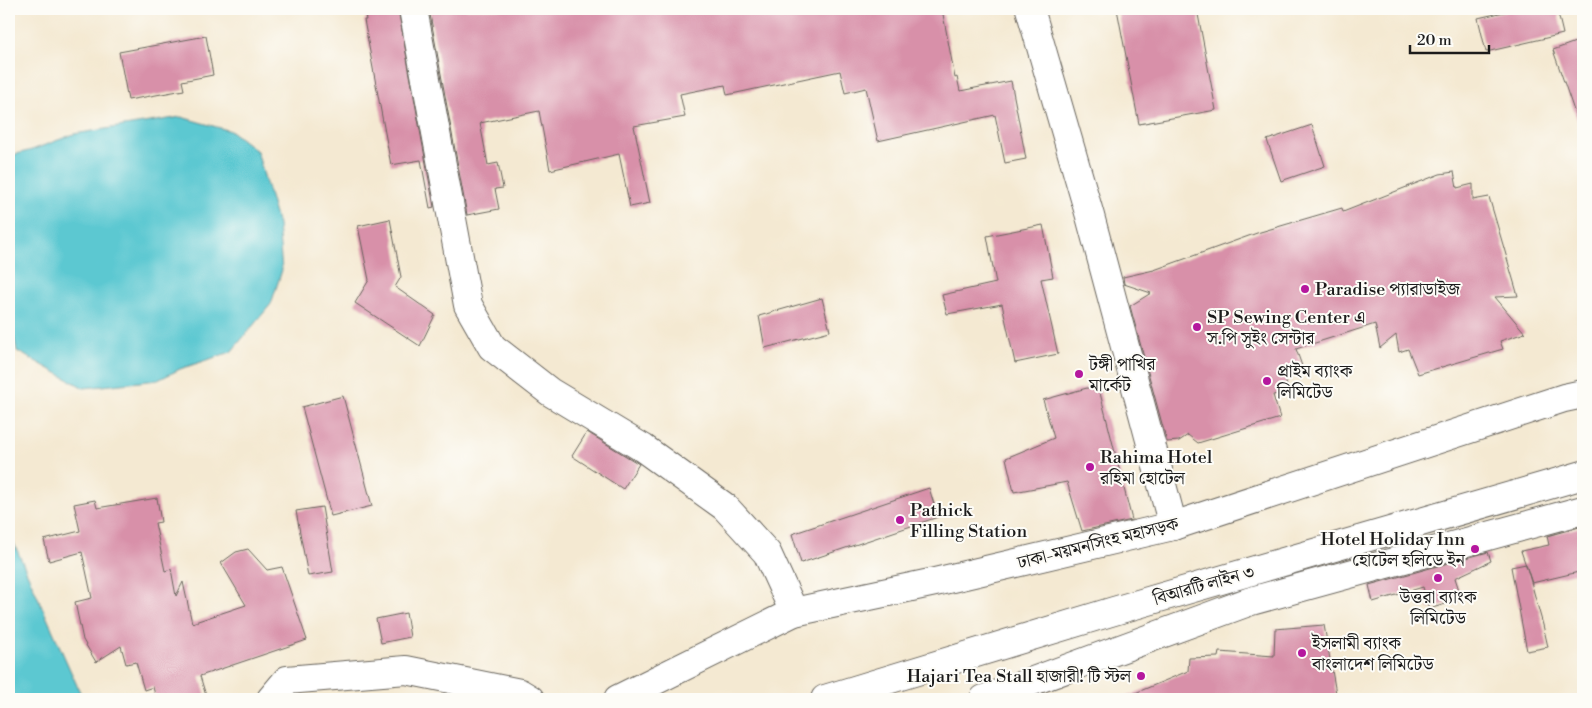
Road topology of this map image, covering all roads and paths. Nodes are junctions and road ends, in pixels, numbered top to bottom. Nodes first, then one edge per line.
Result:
1 (413, 9) edge
2 (1030, 9) edge
3 (1583, 394) edge
4 (1583, 475) edge
5 (1583, 510) edge
6 (1173, 526) junction
7 (794, 612) junction
8 (271, 699) edge
9 (530, 699) edge
10 (618, 699) edge
11 (825, 699) edge
12 (987, 699) edge

1 - 7 main road
2 - 6 main road
3 - 6 main road, ঢাকা-ময়মনসিংহ মহাসড়ক
4 - 11 main road, বিআরটি লাইন ৩
5 - 12 main road
6 - 7 main road, ঢাকা-ময়মনসিংহ মহাসড়ক
7 - 10 main road, ঢাকা-ময়মনসিংহ মহাসড়ক
8 - 9 main road

